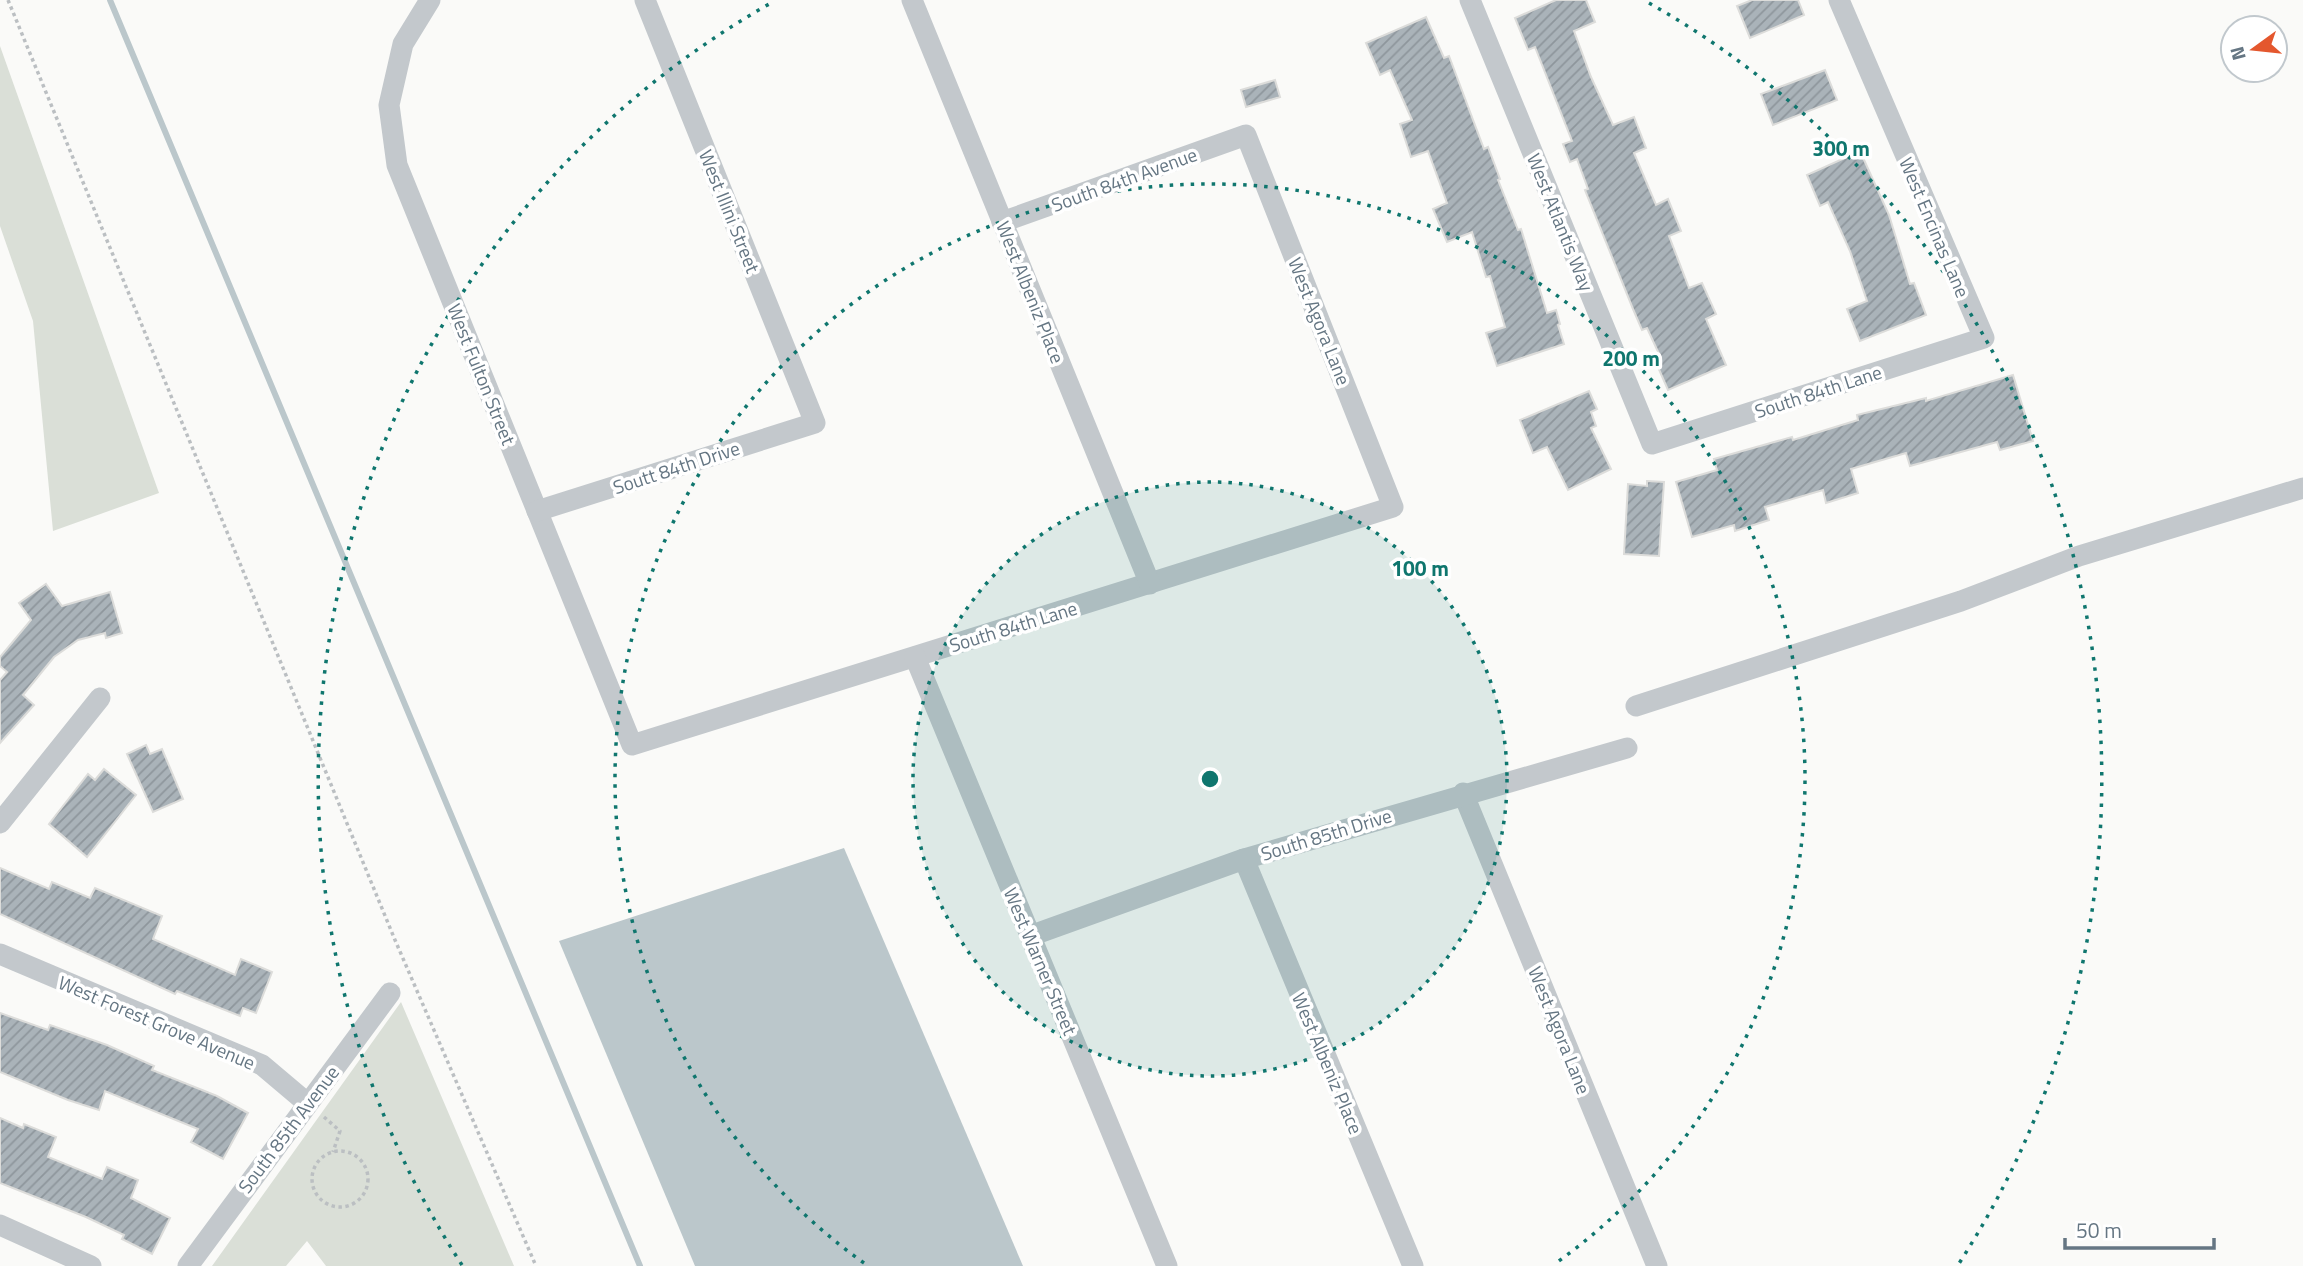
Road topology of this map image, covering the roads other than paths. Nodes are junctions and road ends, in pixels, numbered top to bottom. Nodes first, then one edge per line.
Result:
1 (430, 0) edge
2 (645, 0) edge
3 (912, 0) edge
4 (1470, 0) edge
5 (1839, 0) edge
6 (1246, 135) joint
7 (1002, 222) junction
8 (1984, 338) joint
9 (815, 423) joint
10 (1651, 444) joint
11 (2303, 488) edge
12 (1393, 507) joint
13 (537, 511) junction
14 (1150, 584) junction
15 (915, 657) junction
16 (100, 698) dead end
17 (1636, 706) dead end
18 (632, 745) joint
19 (1627, 748) dead end
20 (1463, 793) junction
21 (0, 823) edge
22 (1244, 859) junction
23 (1030, 936) junction
24 (0, 954) edge
25 (390, 993) dead end
26 (307, 1103) junction
27 (0, 1225) edge
28 (91, 1266) edge
29 (188, 1266) edge
30 (1167, 1266) edge
31 (1413, 1266) edge
32 (1657, 1266) edge

1 - 13 street, West Fulton Street
2 - 9 street, West Illini Street
3 - 7 street, West Albeniz Place
4 - 10 street, West Atlantis Way
5 - 8 street, West Encinas Lane
6 - 7 street, South 84th Avenue
6 - 12 street, West Agora Lane
7 - 14 street, West Albeniz Place
8 - 10 street, South 84th Lane
9 - 13 street, Soutt 84th Drive
11 - 17 street
12 - 14 street, South 84th Lane
13 - 18 street, West Fulton Street
14 - 15 street, South 84th Lane
15 - 18 street, South 84th Lane
15 - 23 street, West Warner Street
16 - 21 street
19 - 20 street, South 85th Drive
20 - 22 street, South 85th Drive
20 - 32 street, West Agora Lane
22 - 23 street, South 85th Drive
22 - 31 street, West Albeniz Place
23 - 30 street, West Warner Street
24 - 26 street, West Forest Grove Avenue
25 - 26 street, South 85th Avenue
26 - 29 street, South 85th Avenue
27 - 28 street

